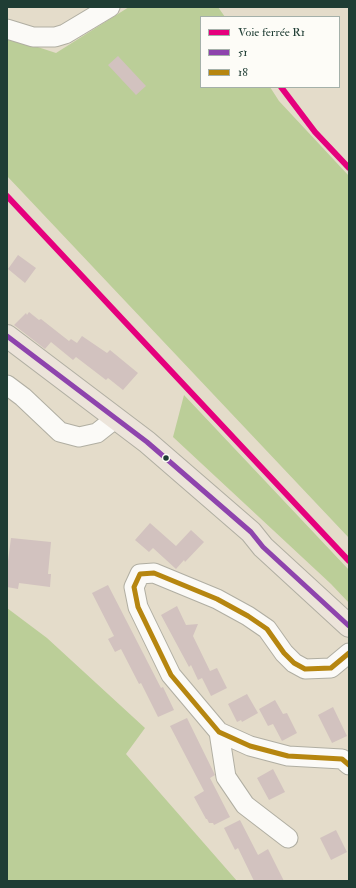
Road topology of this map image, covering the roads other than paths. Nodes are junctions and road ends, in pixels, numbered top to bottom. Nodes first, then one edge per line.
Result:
1 (110, 7) edge
2 (7, 29) edge
3 (7, 336) edge
4 (7, 385) edge
5 (116, 418) junction
6 (349, 626) edge
7 (349, 653) edge
8 (219, 732) junction
9 (349, 765) edge
10 (288, 838) dead end

1 - 2 street
3 - 5 main road
4 - 5 street
5 - 6 main road
7 - 8 street
8 - 9 street
8 - 10 street

